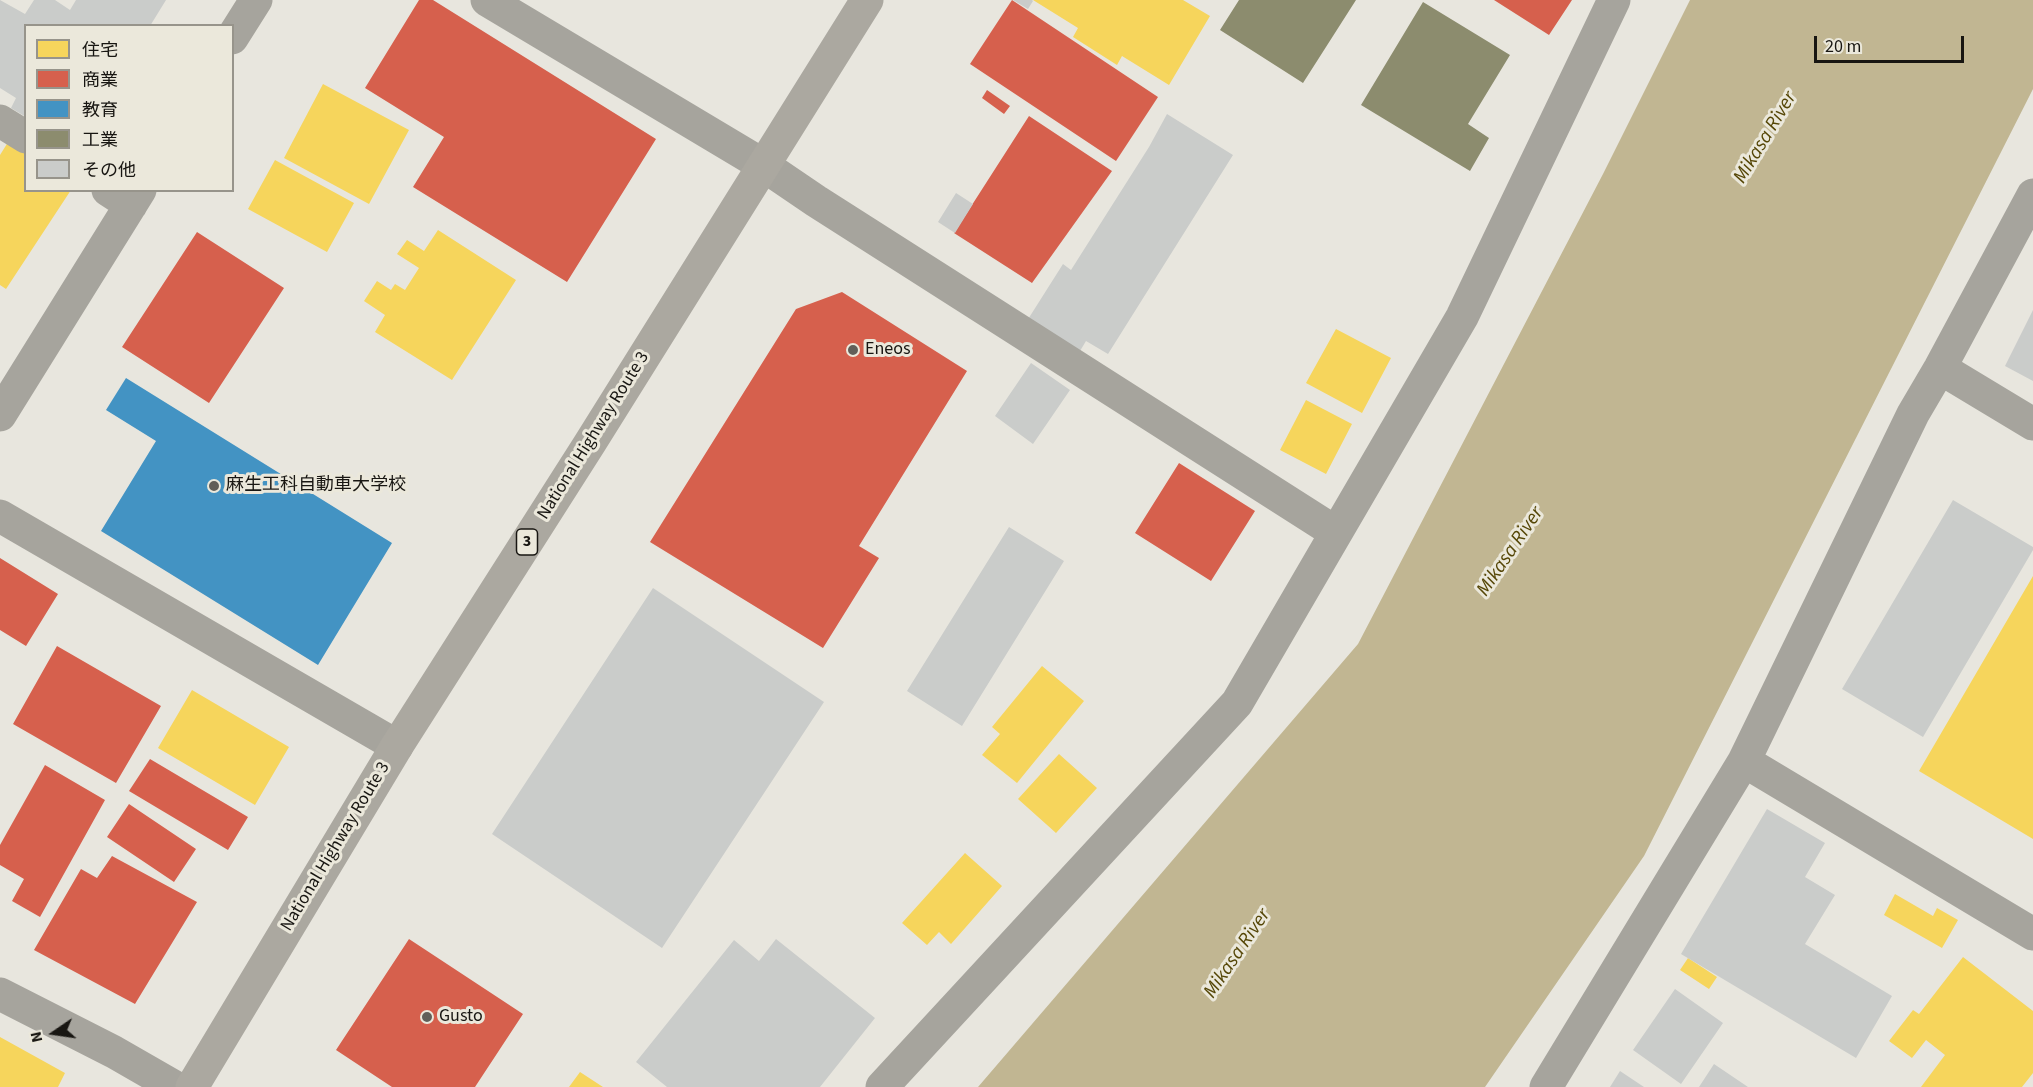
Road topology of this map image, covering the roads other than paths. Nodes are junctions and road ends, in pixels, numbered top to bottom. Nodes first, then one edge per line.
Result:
1 (256, 0) edge
2 (486, 0) edge
3 (867, 0) edge
4 (1614, 0) edge
5 (234, 35) edge
6 (0, 121) edge
7 (24, 136) edge
8 (763, 165) junction
9 (2033, 195) edge
10 (127, 196) edge
11 (1940, 368) junction
12 (0, 415) edge
13 (2033, 424) edge
14 (0, 516) edge
15 (1335, 532) junction
16 (397, 746) junction
17 (1744, 761) junction
18 (2033, 934) edge
19 (0, 994) edge
20 (175, 1087) edge
21 (192, 1087) edge
22 (882, 1087) edge
23 (1546, 1087) edge

1 - 5 street
2 - 8 street
3 - 8 highway, National Highway Route 3 / 3
4 - 15 street
6 - 7 street
8 - 15 street
8 - 16 highway, National Highway Route 3 / 3
9 - 11 street
10 - 12 street
11 - 13 street
11 - 17 street
14 - 16 street
15 - 22 street
16 - 21 highway, National Highway Route 3 / 3
17 - 18 street
17 - 23 street
19 - 20 street

